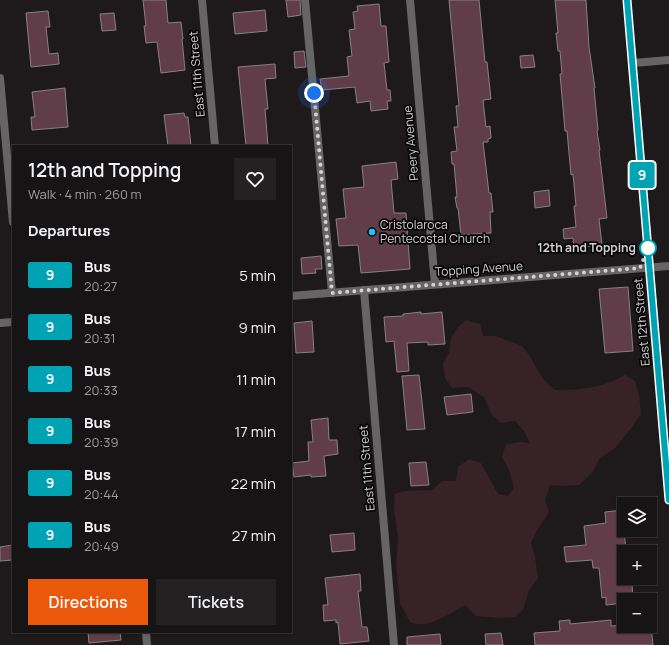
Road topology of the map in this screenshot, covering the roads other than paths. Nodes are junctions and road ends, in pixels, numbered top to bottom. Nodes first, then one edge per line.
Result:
1 (202, 0) edge
2 (305, 0) edge
3 (410, 0) edge
4 (627, 0) edge
5 (669, 60) edge
6 (633, 63) junction
7 (0, 78) edge
8 (215, 145) edge
9 (12, 211) edge
10 (669, 266) edge
11 (650, 267) junction
12 (435, 284) junction
13 (364, 290) junction
14 (332, 293) junction
15 (292, 296) edge
16 (12, 322) edge
17 (0, 323) edge
18 (668, 471) edge
19 (669, 500) edge
20 (146, 633) edge
21 (147, 645) edge
22 (394, 645) edge

1 - 8 street, East 11th Street
2 - 14 street
3 - 12 street, Peery Avenue
4 - 6 street, East 12th Street
5 - 6 street
6 - 11 street, East 12th Street
7 - 9 street
10 - 11 street, Topping Avenue
11 - 12 street, Topping Avenue
11 - 18 street, East 12th Street
12 - 13 street, Topping Avenue
13 - 14 street, Topping Avenue
13 - 22 street, East 11th Street
14 - 15 street, Topping Avenue
16 - 17 street
18 - 19 street, East 12th Street
20 - 21 street

